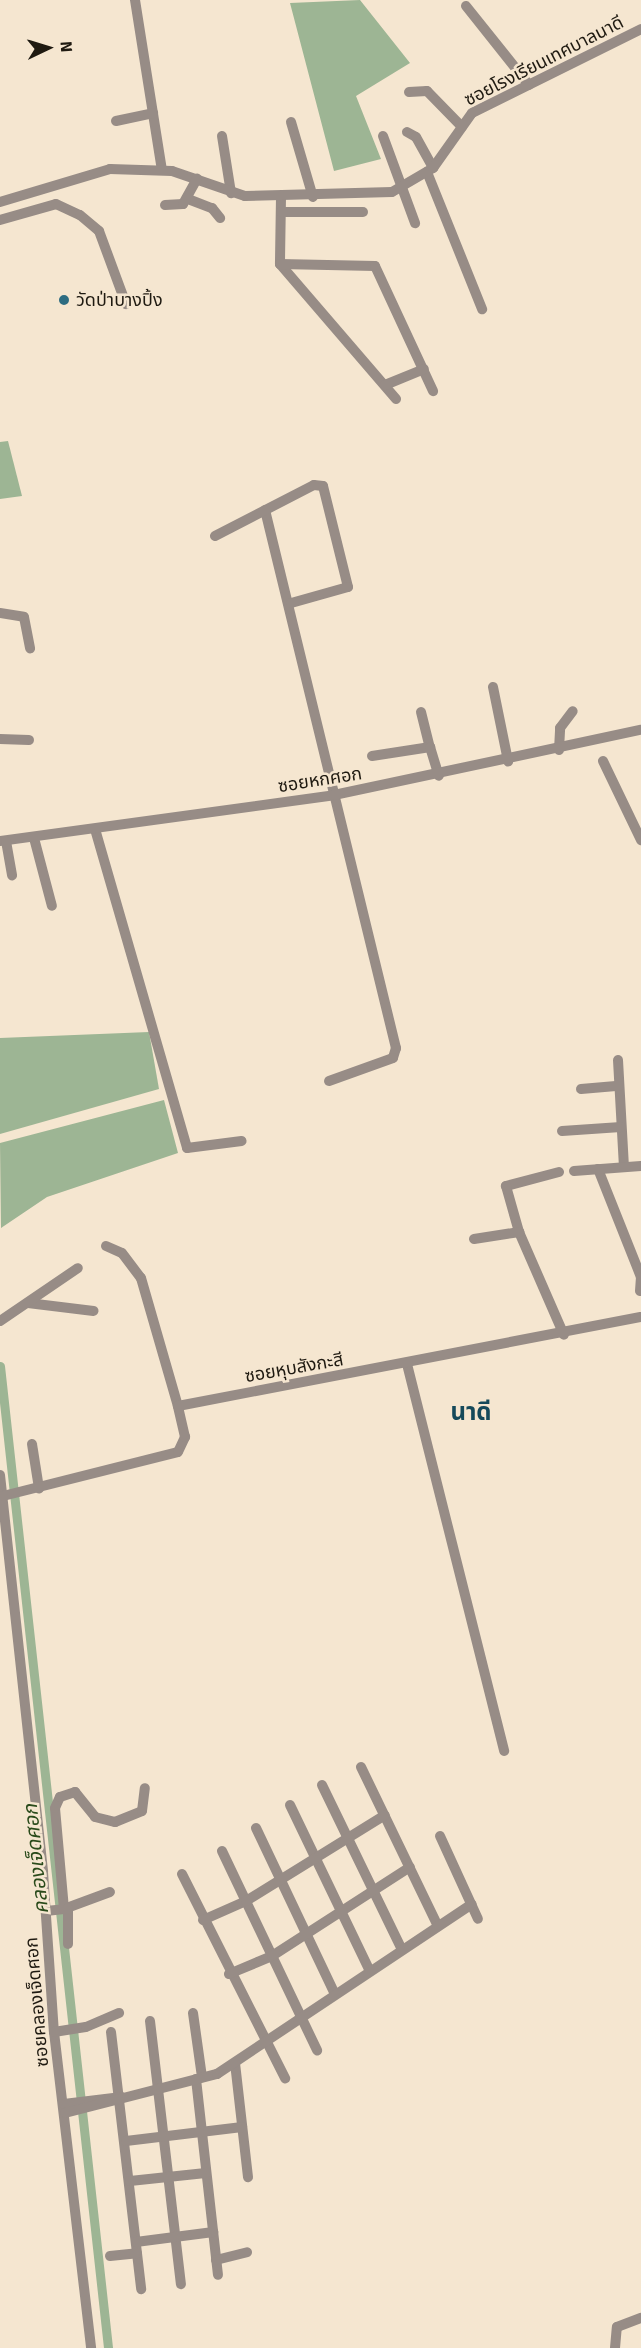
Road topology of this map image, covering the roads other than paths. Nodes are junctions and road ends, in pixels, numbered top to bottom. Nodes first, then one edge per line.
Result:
1 (135, 0) edge
2 (466, 6) dead end
3 (641, 29) edge
4 (529, 85) junction
5 (409, 92) dead end
6 (153, 113) junction
7 (116, 122) dead end
8 (291, 122) dead end
9 (462, 127) junction
10 (407, 132) dead end
11 (222, 136) dead end
12 (383, 136) dead end
13 (162, 170) junction
14 (430, 170) junction
15 (197, 179) junction
16 (55, 185) junction
17 (402, 188) junction
18 (231, 193) junction
19 (281, 197) junction
20 (313, 197) junction
21 (188, 199) junction
22 (0, 202) edge
23 (165, 205) dead end
24 (62, 206) junction
25 (281, 212) junction
26 (363, 212) dead end
27 (220, 218) dead end
28 (0, 220) edge
29 (415, 223) dead end
30 (280, 264) junction
31 (126, 304) dead end
32 (482, 309) dead end
33 (424, 369) junction
34 (386, 386) junction
35 (433, 391) dead end
36 (396, 399) dead end
37 (265, 510) junction
38 (214, 536) dead end
39 (291, 603) junction
40 (0, 613) edge
41 (30, 648) dead end
42 (493, 687) dead end
43 (573, 711) dead end
44 (421, 712) dead end
45 (641, 730) edge
46 (0, 739) edge
47 (29, 740) dead end
48 (430, 747) junction
49 (559, 750) junction
50 (372, 756) dead end
51 (508, 761) junction
52 (603, 761) dead end
53 (439, 776) junction
54 (335, 803) junction
55 (637, 821) edge
56 (95, 829) junction
57 (641, 840) edge
58 (34, 845) junction
59 (5, 846) edge
60 (12, 875) dead end
61 (52, 906) dead end
62 (618, 1060) dead end
63 (329, 1081) dead end
64 (619, 1086) junction
65 (581, 1089) dead end
66 (621, 1127) junction
67 (562, 1131) dead end
68 (242, 1141) dead end
69 (641, 1166) edge
70 (624, 1167) junction
71 (598, 1169) junction
72 (559, 1172) dead end
73 (574, 1172) dead end
74 (519, 1232) junction
75 (474, 1239) dead end
76 (106, 1246) dead end
77 (78, 1268) dead end
78 (641, 1277) edge
79 (640, 1291) edge
80 (28, 1303) junction
81 (94, 1311) dead end
82 (641, 1317) edge
83 (0, 1321) edge
84 (564, 1335) junction
85 (408, 1370) junction
86 (178, 1406) junction
87 (32, 1444) dead end
88 (0, 1474) edge
89 (39, 1488) junction
90 (10, 1494) junction
91 (504, 1751) dead end
92 (362, 1767) dead end
93 (322, 1785) dead end
94 (145, 1788) dead end
95 (54, 1803) junction
96 (36, 1805) junction
97 (290, 1806) dead end
98 (384, 1815) junction
99 (256, 1828) dead end
100 (440, 1836) dead end
101 (348, 1837) junction
102 (222, 1851) dead end
103 (315, 1857) junction
104 (410, 1868) junction
105 (182, 1874) dead end
106 (280, 1879) junction
107 (110, 1892) dead end
108 (374, 1892) junction
109 (246, 1901) junction
110 (471, 1904) junction
111 (59, 1910) junction
112 (341, 1911) junction
113 (478, 1919) dead end
114 (203, 1920) junction
115 (438, 1926) junction
116 (306, 1933) junction
117 (68, 1944) dead end
118 (402, 1950) junction
119 (272, 1956) junction
120 (370, 1971) junction
121 (229, 1974) junction
122 (335, 1994) junction
123 (119, 2013) dead end
124 (193, 2013) dead end
125 (301, 2016) junction
126 (150, 2021) dead end
127 (58, 2032) junction
128 (111, 2032) dead end
129 (262, 2042) junction
130 (317, 2050) dead end
131 (235, 2063) junction
132 (199, 2078) junction
133 (285, 2078) dead end
134 (161, 2086) junction
135 (122, 2097) junction
136 (68, 2107) junction
137 (242, 2127) junction
138 (202, 2133) junction
139 (166, 2136) junction
140 (126, 2141) junction
141 (207, 2173) junction
142 (170, 2175) junction
143 (248, 2177) dead end
144 (130, 2181) junction
145 (213, 2232) junction
146 (176, 2235) junction
147 (136, 2247) junction
148 (247, 2252) dead end
149 (110, 2256) dead end
150 (216, 2260) junction
151 (218, 2276) dead end
152 (181, 2284) dead end
153 (141, 2289) dead end
154 (641, 2318) edge
155 (92, 2348) edge
156 (615, 2348) edge

1 - 6 street
2 - 4 street
3 - 4 street, ซอยโรงเรียนเทศบาลนาดี
4 - 9 street, ซอยโรงเรียนเทศบาลนาดี
5 - 9 street
6 - 7 street
6 - 13 street
8 - 20 street
9 - 14 street, ซอยโรงเรียนเทศบาลนาดี
10 - 14 street
11 - 18 street
12 - 17 street
13 - 15 street, ซอยโรงเรียนเทศบาลนาดี
13 - 16 street, ซอยโรงเรียนเทศบาลนาดี
14 - 17 street, ซอยโรงเรียนเทศบาลนาดี
14 - 32 street
15 - 18 street, ซอยโรงเรียนเทศบาลนาดี
15 - 21 street
16 - 22 street, ซอยโรงเรียนเทศบาลนาดี
16 - 24 street
17 - 20 street, ซอยโรงเรียนเทศบาลนาดี
17 - 29 street
18 - 19 street, ซอยโรงเรียนเทศบาลนาดี
19 - 20 street, ซอยโรงเรียนเทศบาลนาดี
19 - 25 street
21 - 23 street
21 - 27 street
24 - 28 street
24 - 31 street
25 - 26 street
25 - 30 street
30 - 33 street
30 - 34 street
33 - 34 street
33 - 35 street
34 - 36 street
37 - 38 street
37 - 39 street
37 - 39 street
39 - 54 street
40 - 41 street
42 - 51 street
43 - 49 street
44 - 48 street
45 - 49 street, ซอยหกศอก
46 - 47 street
48 - 50 street
48 - 53 street
49 - 51 street, ซอยหกศอก
51 - 53 street, ซอยหกศอก
52 - 55 street
53 - 54 street, ซอยหกศอก
54 - 56 street, ซอยหกศอก
54 - 63 street
55 - 57 street
56 - 58 street, ซอยหกศอก
56 - 68 street
58 - 59 street, ซอยหกศอก
58 - 61 street
59 - 60 street
62 - 64 street
64 - 65 street
64 - 66 street
66 - 67 street
66 - 70 street
69 - 70 street
70 - 71 street
71 - 73 street
71 - 78 street
72 - 74 street
74 - 75 street
74 - 84 street
76 - 86 street
77 - 80 street
78 - 79 street
80 - 81 street
80 - 83 street
82 - 84 street, ซอยหุบสังกะสี
84 - 85 street, ซอยหุบสังกะสี
85 - 86 street, ซอยหุบสังกะสี
85 - 91 street
86 - 89 street
87 - 89 street
88 - 90 street, ซอยคลองเจ็ดศอก
89 - 90 street
90 - 96 street, ซอยคลองเจ็ดศอก
92 - 98 street
93 - 101 street
94 - 95 street
95 - 96 street
95 - 111 street
96 - 111 street, ซอยคลองเจ็ดศอก
97 - 103 street
98 - 101 street
98 - 104 street
99 - 106 street
100 - 110 street
101 - 103 street
101 - 108 street
102 - 109 street
103 - 106 street
103 - 112 street
104 - 108 street
104 - 115 street
105 - 114 street
106 - 109 street
106 - 116 street
107 - 111 street
108 - 112 street
108 - 118 street
109 - 114 street
109 - 119 street
110 - 113 street
110 - 115 street
111 - 117 street
111 - 127 street, ซอยคลองเจ็ดศอก
112 - 116 street
112 - 120 street
114 - 121 street
115 - 118 street
116 - 119 street
116 - 122 street
118 - 120 street
119 - 121 street
119 - 125 street
120 - 122 street
121 - 129 street
122 - 125 street
123 - 127 street
124 - 132 street
125 - 129 street
125 - 130 street
126 - 134 street
127 - 136 street, ซอยคลองเจ็ดศอก
128 - 135 street
129 - 131 street
129 - 133 street
131 - 132 street
131 - 137 street
132 - 134 street
132 - 138 street
134 - 135 street
134 - 139 street
135 - 136 street
135 - 140 street
136 - 155 street, ซอยคลองเจ็ดศอก
137 - 138 street
137 - 143 street
138 - 139 street
138 - 141 street
139 - 140 street
139 - 142 street
140 - 144 street
141 - 142 street
141 - 145 street
142 - 144 street
142 - 146 street
144 - 147 street
145 - 146 street
145 - 150 street
146 - 147 street
146 - 152 street
147 - 149 street
147 - 153 street
148 - 150 street
150 - 151 street
154 - 156 street

